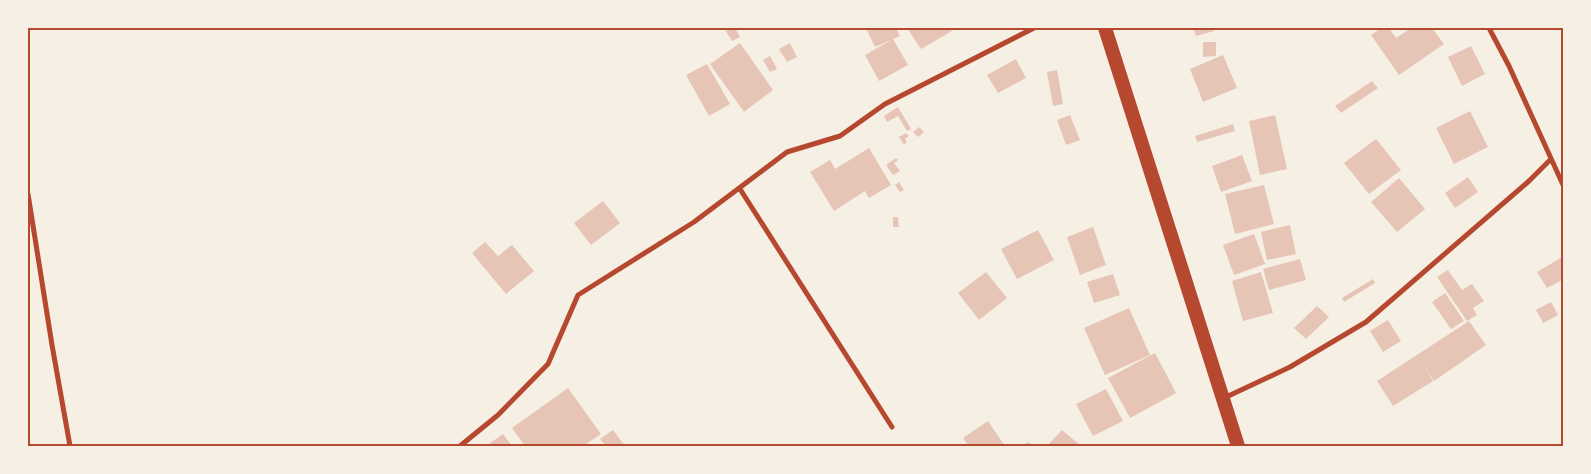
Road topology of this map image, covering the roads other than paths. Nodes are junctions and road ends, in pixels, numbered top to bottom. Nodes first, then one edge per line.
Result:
1 (1034, 28) edge
2 (1105, 28) edge
3 (1489, 28) edge
4 (1551, 159) junction
5 (1564, 187) edge
6 (740, 189) junction
7 (28, 194) edge
8 (1223, 398) junction
9 (892, 427) dead end
10 (70, 446) edge
11 (460, 446) edge
12 (1238, 446) edge

1 - 6 street
2 - 8 highway
3 - 4 street
4 - 5 street
4 - 8 street
6 - 9 street
6 - 11 street
7 - 10 street
8 - 12 highway

